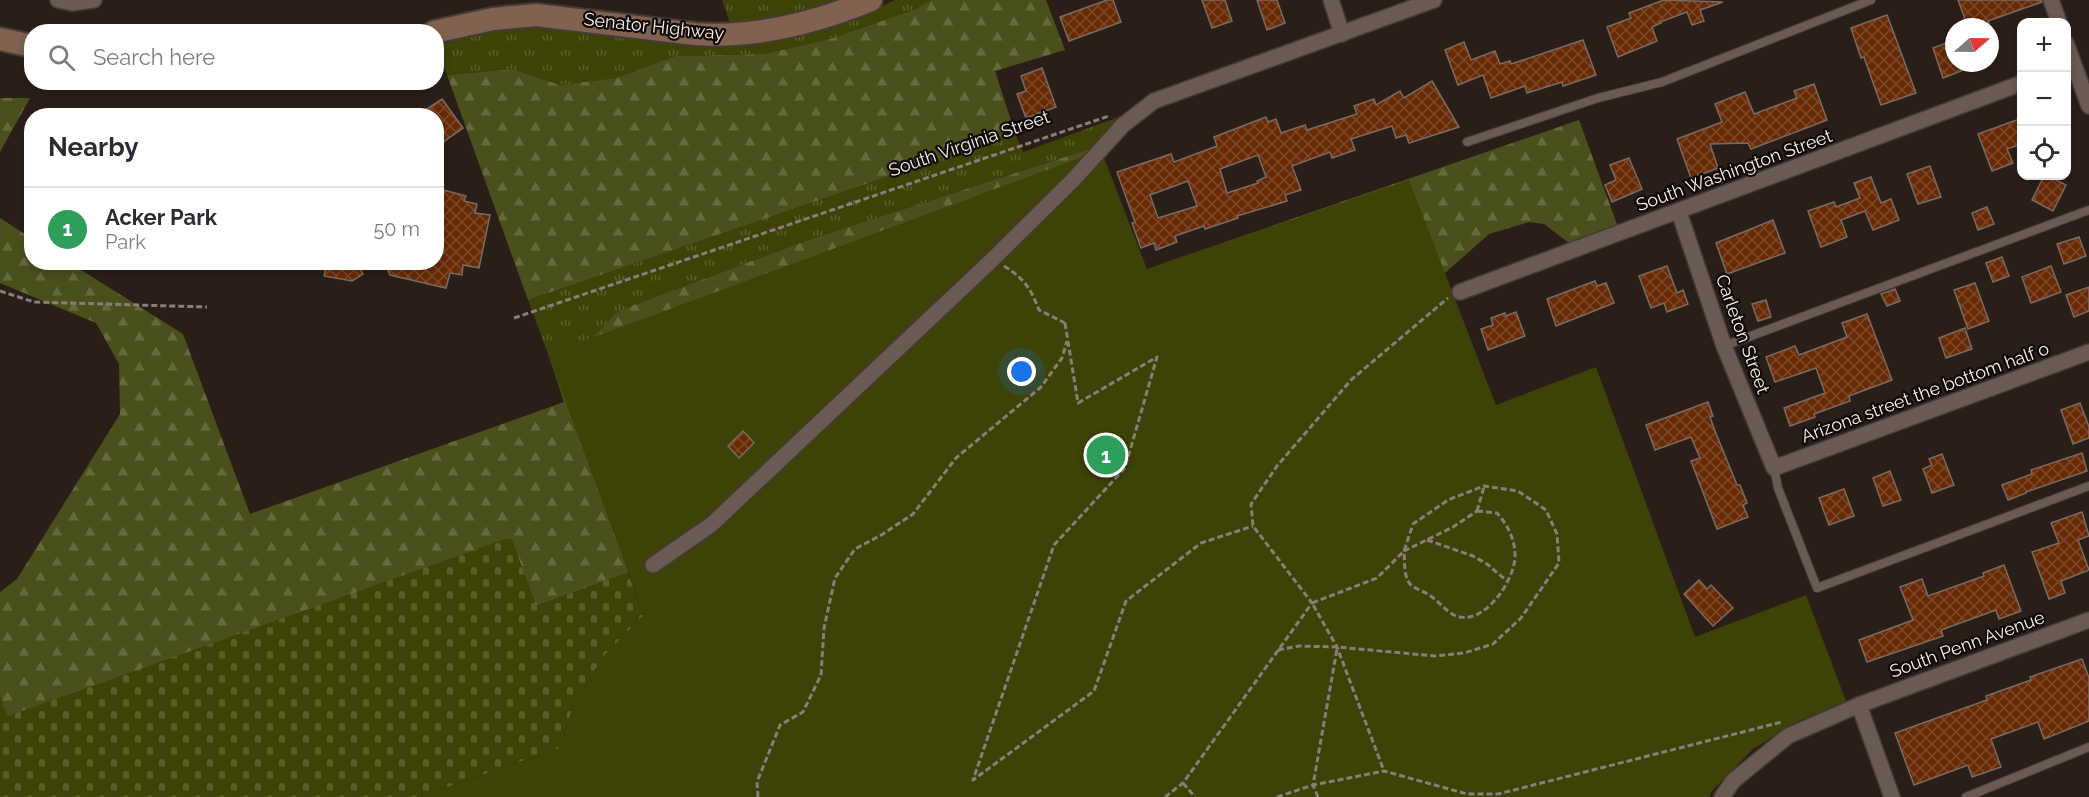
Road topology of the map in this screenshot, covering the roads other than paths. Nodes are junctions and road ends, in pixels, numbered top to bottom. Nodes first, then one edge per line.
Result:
1 (58, 0) edge
2 (94, 0) edge
3 (871, 0) edge
4 (1331, 0) edge
5 (1434, 0) edge
6 (1871, 0) edge
7 (2051, 0) edge
8 (2058, 18) edge
9 (444, 30) edge
10 (1342, 34) junction
11 (0, 39) edge
12 (24, 44) edge
13 (2089, 58) edge
14 (2071, 65) edge
15 (2071, 67) edge
16 (2017, 85) edge
17 (2089, 106) edge
18 (1467, 142) dead end
19 (2089, 210) edge
20 (1679, 212) junction
21 (1460, 292) road end
22 (1724, 346) junction
23 (2089, 352) edge
24 (1774, 468) junction
25 (2089, 486) edge
26 (653, 565) dead end
27 (2089, 620) edge
28 (1859, 705) junction
29 (2089, 747) edge
30 (1722, 797) edge
31 (1892, 797) edge
32 (1966, 797) edge

1 - 2 street
3 - 9 street, Senator Highway
4 - 10 street
5 - 10 street
6 - 18 lane
7 - 8 street
10 - 26 street
11 - 12 street
13 - 14 street
15 - 17 street
16 - 20 street, South Washington Street
19 - 22 lane
20 - 21 street, South Washington Street
20 - 22 street, Carleton Street
22 - 24 street, Carleton Street
23 - 24 street, Arizona street the bottom half o
24 - 25 lane
27 - 28 street, South Penn Avenue
28 - 30 street, South Penn Avenue
28 - 31 street
29 - 32 lane

